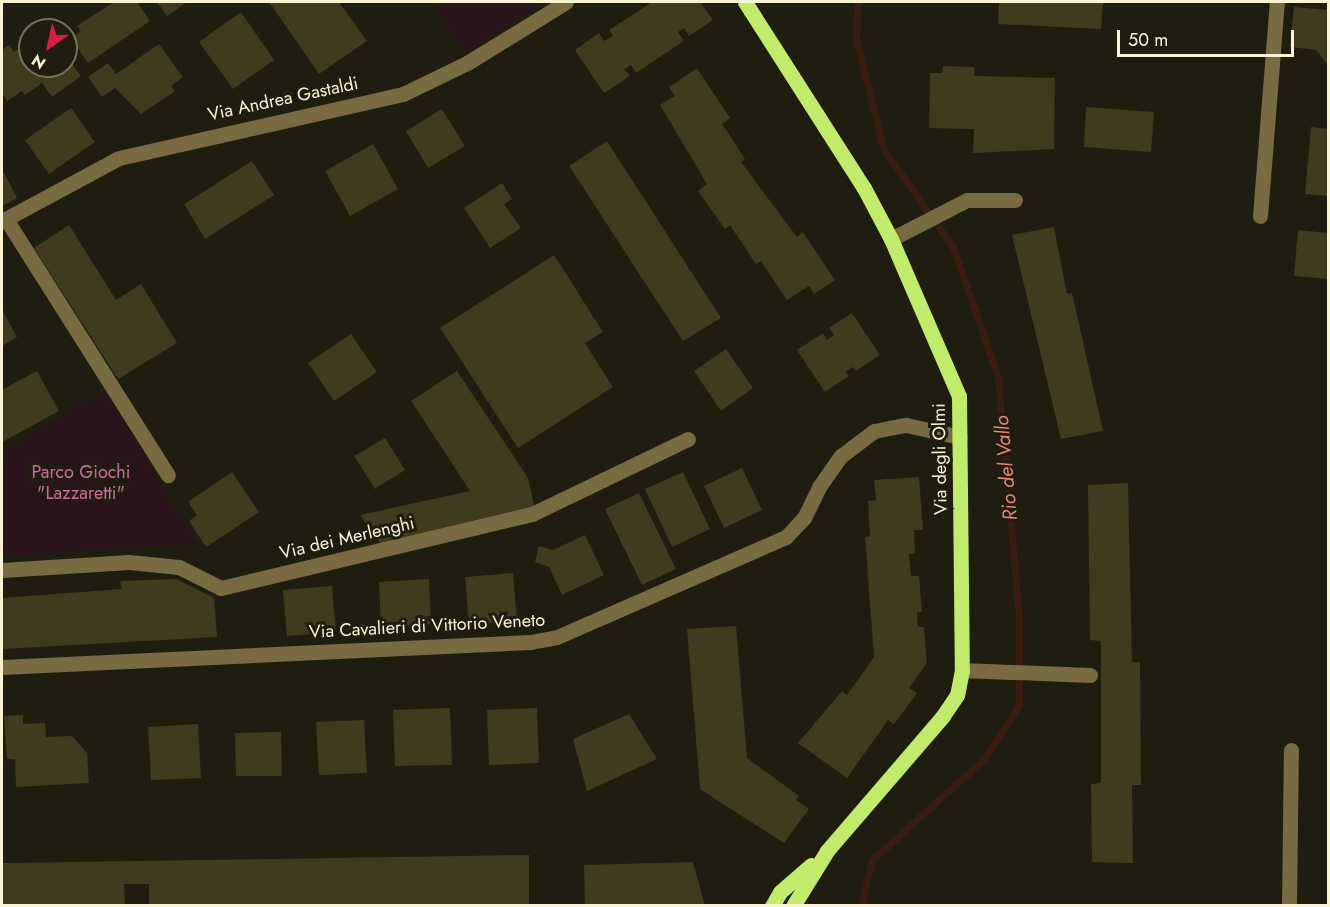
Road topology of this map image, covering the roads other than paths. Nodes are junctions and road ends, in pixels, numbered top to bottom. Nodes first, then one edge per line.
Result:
1 (566, 2) edge
2 (745, 2) edge
3 (1277, 2) edge
4 (1015, 200) dead end
5 (1260, 216) dead end
6 (4, 220) edge
7 (891, 239) junction
8 (960, 437) junction
9 (688, 439) dead end
10 (168, 475) dead end
11 (2, 570) edge
12 (2, 667) edge
13 (962, 670) junction
14 (1090, 675) dead end
15 (1291, 750) dead end
16 (826, 851) junction
17 (772, 906) edge
18 (793, 906) edge
19 (1289, 906) edge

1 - 6 street, Via Andrea Gastaldi
2 - 7 main road, Via degli Olmi
3 - 5 street
4 - 7 street
6 - 10 street
7 - 8 main road, Via degli Olmi
8 - 12 street, Via Cavalieri di Vittorio Veneto
8 - 13 main road, Via degli Olmi
9 - 11 street, Via dei Merlenghi
13 - 14 street
13 - 16 main road, Via degli Olmi
15 - 19 street
16 - 17 main road, Via degli Olmi
16 - 18 main road, Via degli Olmi

